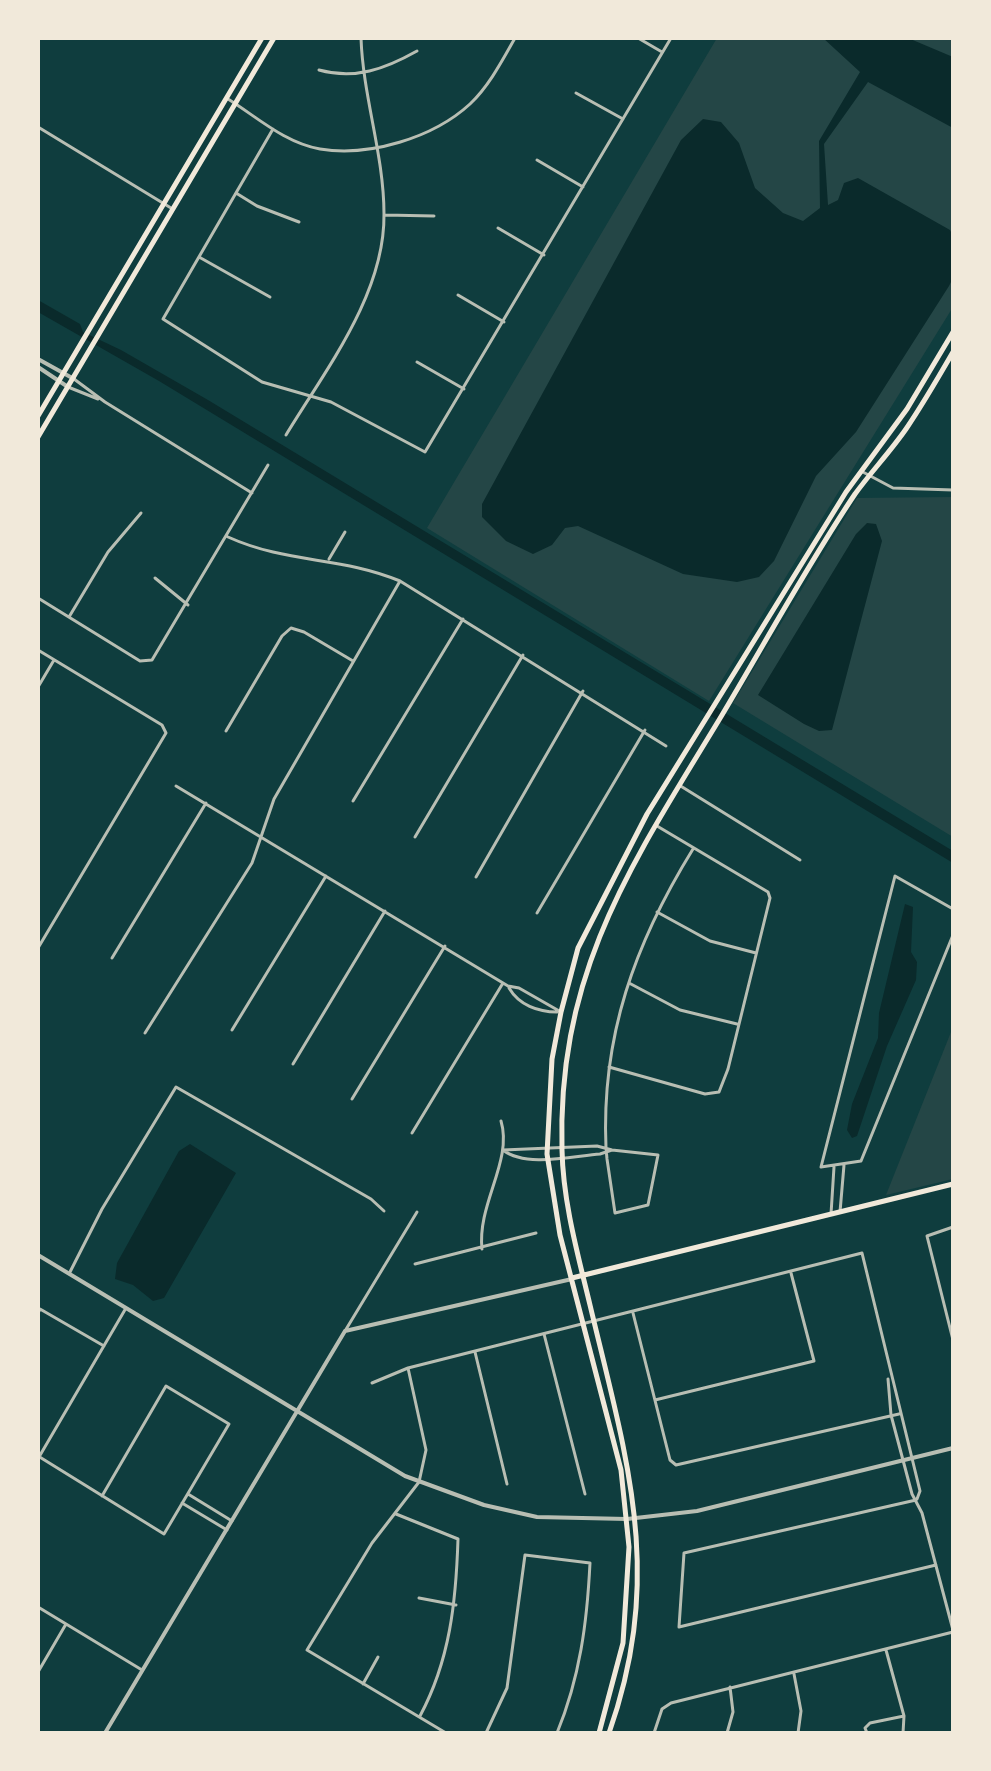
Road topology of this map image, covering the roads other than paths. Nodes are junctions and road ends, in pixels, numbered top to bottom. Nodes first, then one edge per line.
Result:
1 (262, 38) edge
2 (274, 38) edge
3 (361, 38) edge
4 (515, 38) edge
5 (638, 38) edge
6 (671, 38) edge
7 (417, 51) dead end
8 (662, 52) junction
9 (319, 70) dead end
10 (362, 74) junction
11 (576, 93) dead end
12 (228, 99) junction
13 (236, 104) junction
14 (623, 119) junction
15 (38, 127) edge
16 (273, 129) junction
17 (375, 148) junction
18 (537, 160) dead end
19 (583, 187) junction
20 (236, 193) junction
21 (166, 204) junction
22 (174, 209) junction
23 (385, 215) junction
24 (434, 216) dead end
25 (299, 222) dead end
26 (498, 228) dead end
27 (544, 255) junction
28 (199, 257) junction
29 (458, 295) dead end
30 (270, 297) dead end
31 (504, 322) junction
32 (953, 332) edge
33 (953, 352) edge
34 (38, 359) edge
35 (417, 362) dead end
36 (38, 367) edge
37 (64, 372) junction
38 (74, 379) junction
39 (59, 381) junction
40 (68, 387) junction
41 (464, 389) junction
42 (309, 398) junction
43 (105, 402) junction
44 (38, 416) edge
45 (286, 435) dead end
46 (38, 437) edge
47 (268, 465) dead end
48 (861, 471) junction
49 (869, 476) junction
50 (953, 490) edge
51 (252, 493) junction
52 (141, 513) dead end
53 (345, 532) dead end
54 (228, 537) junction
55 (328, 561) junction
56 (155, 578) dead end
57 (400, 581) junction
58 (38, 598) edge
59 (188, 605) junction
60 (69, 617) junction
61 (463, 619) junction
62 (756, 640) junction
63 (764, 645) junction
64 (38, 650) edge
65 (523, 655) junction
66 (54, 660) junction
67 (353, 661) junction
68 (38, 687) edge
69 (727, 688) junction
70 (583, 691) junction
71 (735, 692) junction
72 (645, 730) junction
73 (226, 731) dead end
74 (666, 746) dead end
75 (679, 785) junction
76 (176, 786) dead end
77 (353, 801) dead end
78 (206, 803) junction
79 (657, 826) junction
80 (263, 837) junction
81 (415, 837) dead end
82 (693, 849) junction
83 (800, 860) dead end
84 (326, 876) junction
85 (476, 877) dead end
86 (953, 909) edge
87 (385, 911) junction
88 (656, 911) junction
89 (537, 913) dead end
90 (953, 935) edge
91 (445, 946) junction
92 (38, 948) edge
93 (756, 953) junction
94 (112, 958) dead end
95 (503, 983) junction
96 (628, 983) junction
97 (508, 986) junction
98 (561, 1012) junction
99 (574, 1015) junction
100 (737, 1024) junction
101 (232, 1030) dead end
102 (145, 1033) dead end
103 (293, 1064) dead end
104 (609, 1067) junction
105 (352, 1099) dead end
106 (501, 1121) dead end
107 (412, 1133) dead end
108 (562, 1148) junction
109 (503, 1150) junction
110 (608, 1150) junction
111 (547, 1154) junction
112 (562, 1157) junction
113 (844, 1165) junction
114 (834, 1167) junction
115 (953, 1184) edge
116 (384, 1211) dead end
117 (417, 1212) dead end
118 (840, 1212) junction
119 (831, 1214) junction
120 (953, 1227) edge
121 (536, 1233) dead end
122 (482, 1249) junction
123 (38, 1255) edge
124 (415, 1264) dead end
125 (791, 1273) junction
126 (69, 1274) junction
127 (583, 1276) junction
128 (572, 1278) junction
129 (127, 1308) junction
130 (38, 1313) edge
131 (633, 1313) junction
132 (593, 1321) junction
133 (585, 1323) junction
134 (345, 1331) junction
135 (544, 1334) junction
136 (953, 1340) edge
137 (104, 1346) junction
138 (475, 1352) junction
139 (408, 1368) junction
140 (888, 1371) junction
141 (372, 1383) dead end
142 (655, 1400) junction
143 (298, 1409) junction
144 (900, 1414) junction
145 (891, 1415) junction
146 (617, 1417) junction
147 (608, 1419) junction
148 (953, 1448) edge
149 (911, 1456) junction
150 (39, 1457) edge
151 (902, 1458) junction
152 (419, 1482) junction
153 (507, 1484) dead end
154 (187, 1494) junction
155 (585, 1494) dead end
156 (102, 1496) junction
157 (917, 1499) junction
158 (182, 1503) junction
159 (396, 1514) junction
160 (636, 1517) junction
161 (627, 1519) junction
162 (232, 1521) junction
163 (227, 1530) junction
164 (936, 1565) junction
165 (419, 1598) dead end
166 (456, 1605) junction
167 (38, 1607) edge
168 (627, 1617) junction
169 (635, 1618) junction
170 (66, 1624) junction
171 (953, 1631) edge
172 (886, 1650) junction
173 (378, 1657) dead end
174 (142, 1670) junction
175 (38, 1672) edge
176 (794, 1673) junction
177 (363, 1684) junction
178 (730, 1687) junction
179 (607, 1712) junction
180 (615, 1715) junction
181 (420, 1716) junction
182 (904, 1716) junction
183 (105, 1733) edge
184 (446, 1733) edge
185 (486, 1733) edge
186 (557, 1733) edge
187 (599, 1733) edge
188 (609, 1733) edge
189 (654, 1733) edge
190 (727, 1733) edge
191 (798, 1733) edge
192 (867, 1733) edge
193 (903, 1733) edge

1 - 12 main road
2 - 13 main road
3 - 10 street
4 - 17 street
5 - 8 street
6 - 8 street
7 - 10 street
8 - 14 street
9 - 10 street
10 - 17 street
11 - 14 street
12 - 13 street
12 - 21 main road
13 - 16 street
13 - 22 main road
14 - 19 street
15 - 21 street
16 - 17 street
16 - 20 street
17 - 23 street
18 - 19 street
19 - 27 street
20 - 25 street
20 - 28 street
21 - 22 street
21 - 37 main road
22 - 38 main road
23 - 24 street
23 - 42 street
26 - 27 street
27 - 31 street
28 - 30 street
28 - 42 street
29 - 31 street
31 - 41 street
32 - 48 main road
33 - 49 main road
34 - 37 street
35 - 41 street
36 - 39 street
37 - 38 street
37 - 39 main road
38 - 40 main road
38 - 43 street
39 - 40 street
39 - 44 main road
40 - 43 street
40 - 46 main road
41 - 42 street
42 - 45 street
43 - 51 street
47 - 51 street
48 - 49 street
48 - 62 main road
49 - 50 street
49 - 63 main road
51 - 54 street
52 - 60 street
53 - 55 street
54 - 55 street
54 - 59 street
55 - 57 street
56 - 59 street
57 - 61 street
57 - 67 street
58 - 60 street
59 - 60 street
61 - 65 street
61 - 77 street
62 - 63 main road
62 - 69 main road
63 - 71 main road
64 - 66 street
65 - 70 street
65 - 81 street
66 - 68 street
66 - 92 street
67 - 73 street
67 - 80 street
69 - 71 main road
69 - 98 main road
70 - 72 street
70 - 85 street
71 - 75 main road
72 - 74 street
72 - 89 street
75 - 79 main road
75 - 83 street
76 - 78 street
78 - 80 street
78 - 94 street
79 - 82 street
79 - 99 main road
80 - 84 street
80 - 102 street
82 - 88 street
82 - 93 street
84 - 87 street
84 - 101 street
86 - 114 street
87 - 91 street
87 - 103 street
88 - 93 street
88 - 96 street
90 - 113 street
91 - 95 street
91 - 105 street
93 - 100 street
95 - 97 street
95 - 107 street
96 - 100 street
96 - 104 street
97 - 98 street
97 - 98 street
98 - 99 main road
98 - 111 main road
99 - 108 main road
100 - 104 street
104 - 110 street
106 - 109 street
108 - 110 street
108 - 111 street
108 - 112 main road
109 - 111 street
109 - 111 street
109 - 122 street
110 - 110 street
110 - 112 street
111 - 112 street
111 - 128 main road
112 - 127 main road
113 - 114 street
113 - 118 street
114 - 119 street
115 - 118 main road
116 - 126 street
117 - 134 street
118 - 119 main road
119 - 127 main road
120 - 136 street
121 - 122 street
122 - 124 street
123 - 126 street
125 - 131 street
125 - 140 street
125 - 142 street
126 - 129 street
127 - 128 main road
127 - 132 main road
128 - 133 main road
128 - 134 street
129 - 137 street
129 - 143 street
130 - 137 street
131 - 132 street
131 - 142 street
132 - 133 street
132 - 146 main road
133 - 135 street
133 - 147 main road
134 - 143 street
135 - 138 street
135 - 155 street
137 - 150 street
138 - 139 street
138 - 153 street
139 - 141 street
139 - 152 street
140 - 144 street
140 - 145 street
142 - 145 street
143 - 152 street
143 - 162 street
144 - 145 street
144 - 149 street
145 - 151 street
146 - 147 main road
146 - 160 main road
147 - 161 main road
148 - 149 street
149 - 151 street
149 - 157 street
150 - 156 street
151 - 157 street
151 - 160 street
152 - 159 street
152 - 161 street
154 - 156 street
154 - 158 street
154 - 162 street
156 - 158 street
157 - 164 street
157 - 164 street
158 - 163 street
159 - 166 street
159 - 177 street
160 - 161 street
160 - 169 main road
161 - 168 main road
162 - 163 street
163 - 174 street
164 - 171 street
165 - 166 street
166 - 181 street
167 - 170 street
168 - 169 main road
168 - 179 main road
169 - 180 main road
170 - 174 street
170 - 175 street
171 - 172 street
172 - 176 street
172 - 182 street
173 - 177 street
174 - 183 street
176 - 178 street
176 - 191 street
177 - 181 street
178 - 189 street
178 - 190 street
179 - 180 main road
179 - 187 main road
180 - 188 main road
181 - 184 street
182 - 192 street
182 - 193 street
185 - 186 street

